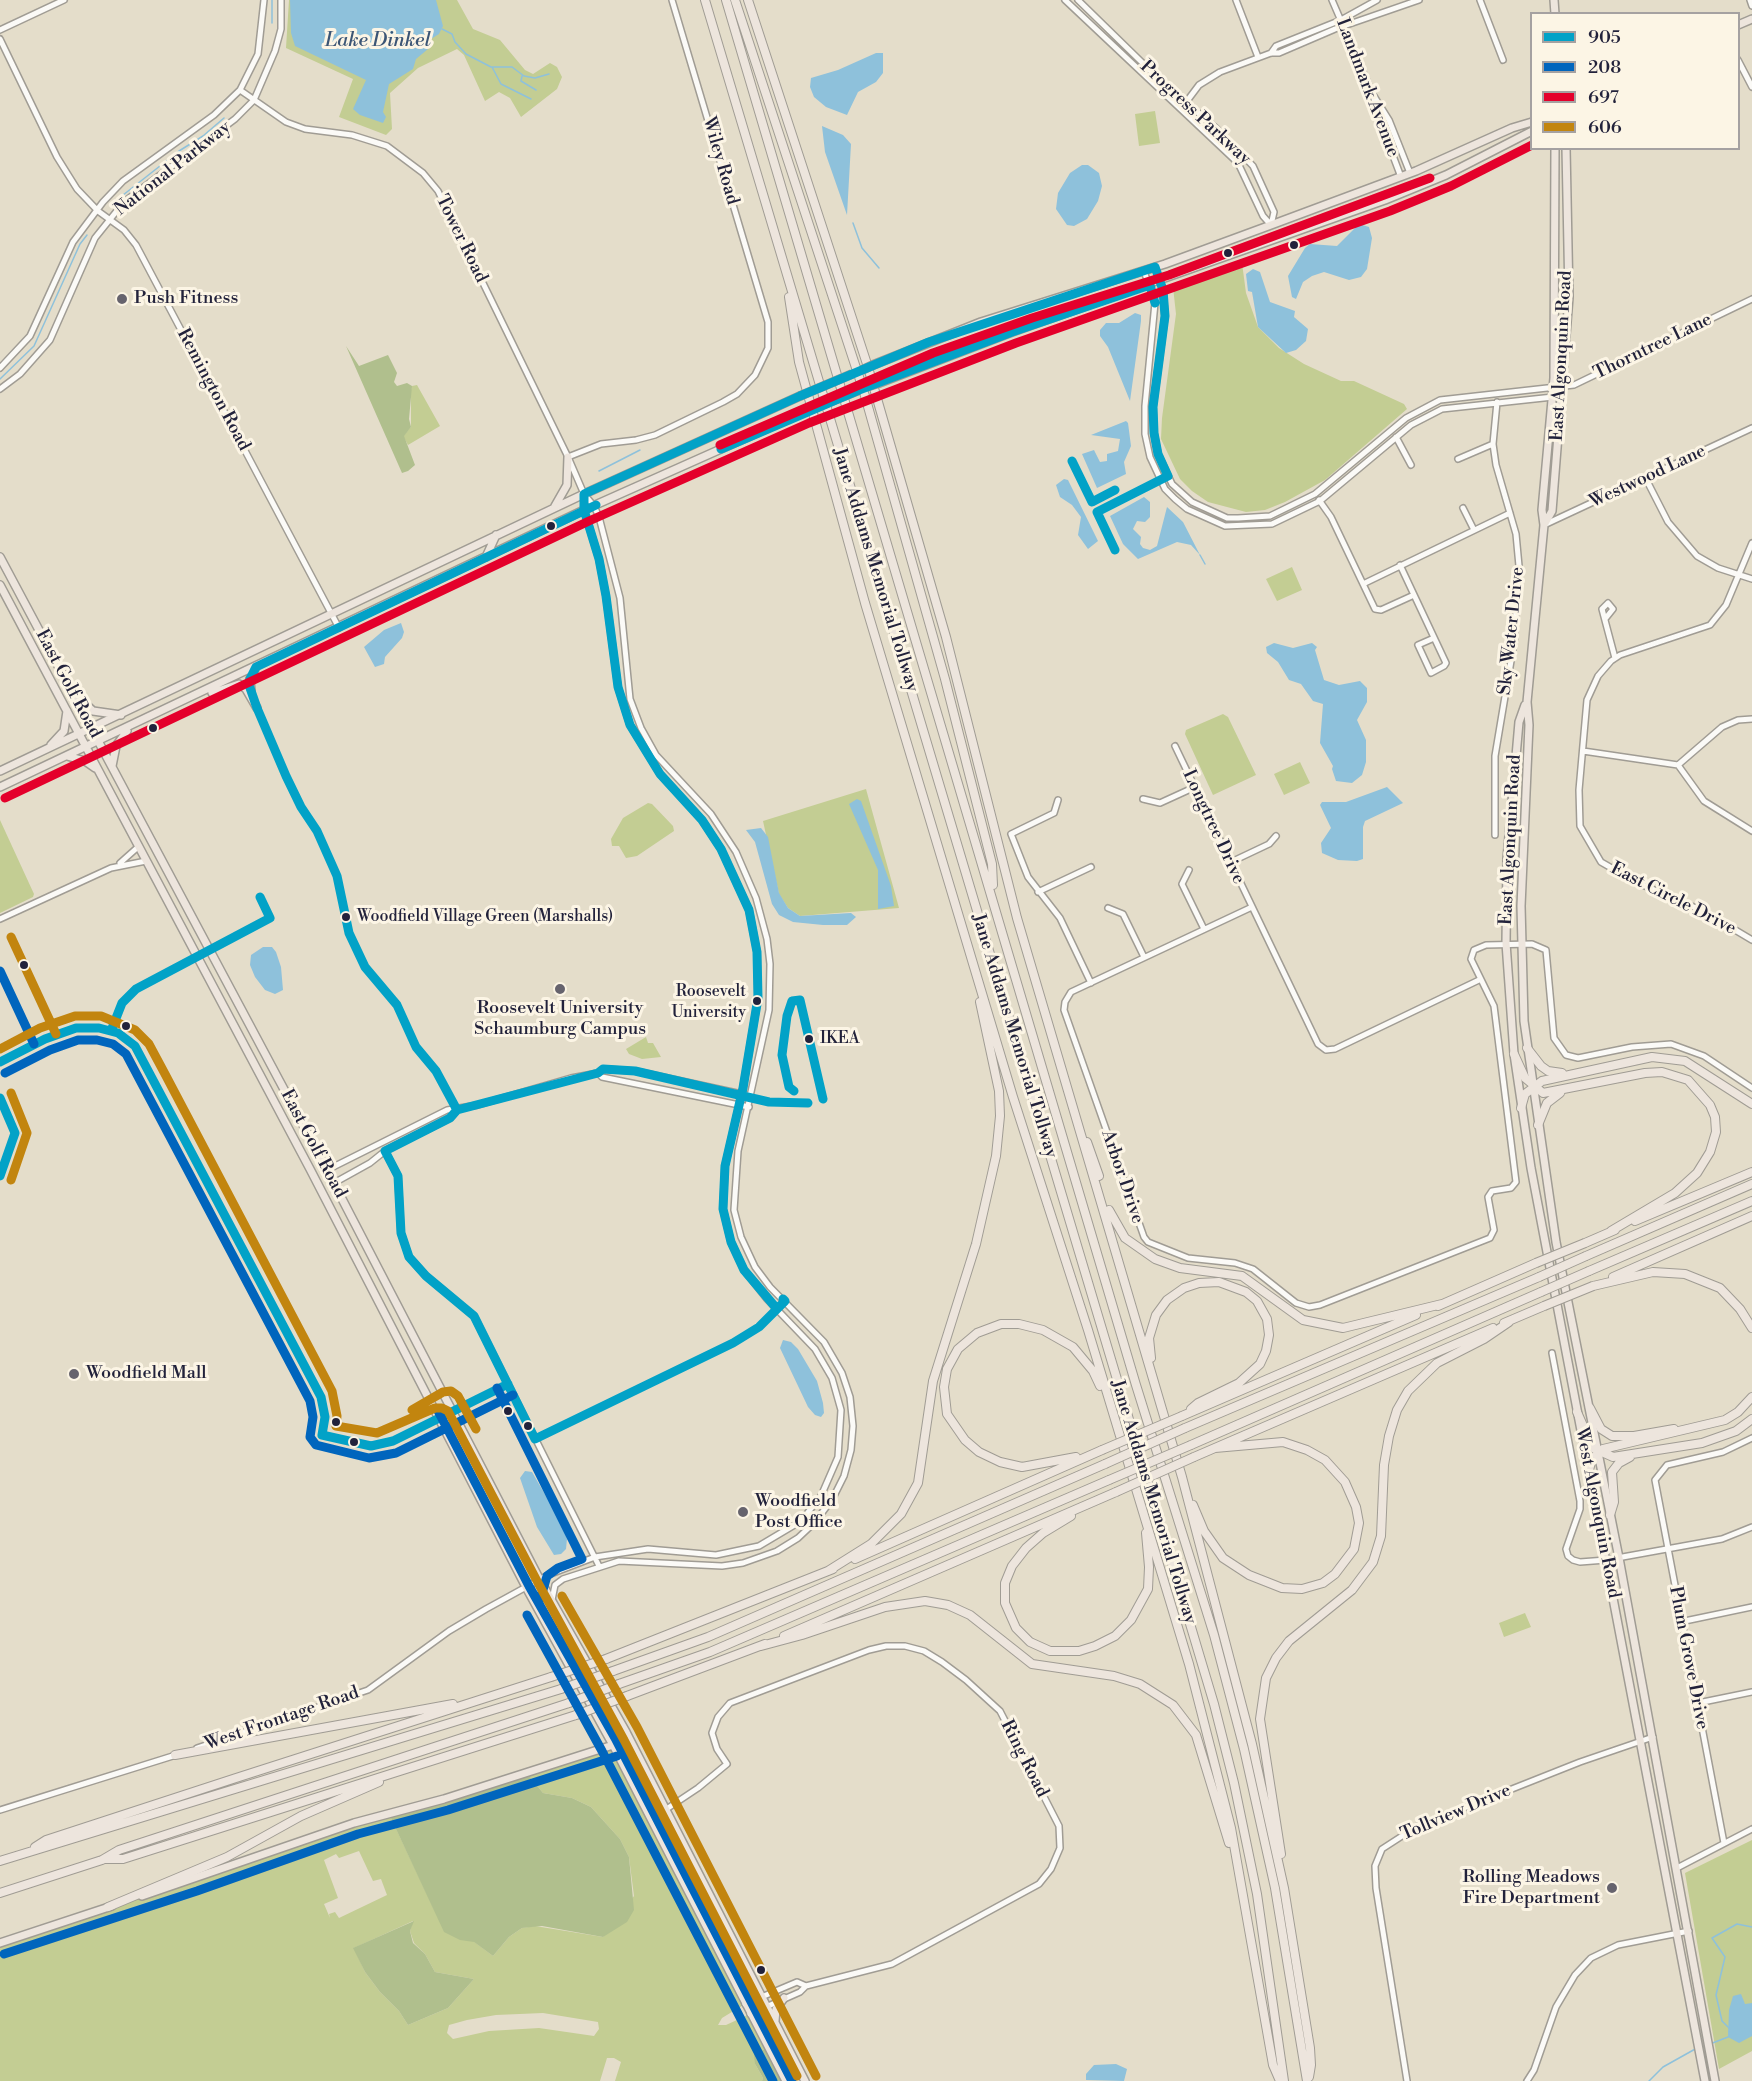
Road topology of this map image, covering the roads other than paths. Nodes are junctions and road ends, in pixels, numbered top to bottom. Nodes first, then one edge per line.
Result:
1 (64, 0) edge
2 (264, 0) edge
3 (281, 0) edge
4 (672, 0) edge
5 (705, 0) edge
6 (726, 0) edge
7 (735, 0) edge
8 (748, 0) edge
9 (1065, 0) edge
10 (1078, 0) edge
11 (1236, 0) edge
12 (1332, 0) edge
13 (1377, 0) edge
14 (1419, 0) edge
15 (1480, 0) edge
16 (1750, 0) edge
17 (1752, 6) edge
18 (1341, 21) junction
19 (1344, 27) junction
20 (0, 30) edge
21 (0, 39) edge
22 (1271, 53) junction
23 (1258, 57) junction
24 (1503, 60) dead end
25 (1740, 64) edge
26 (1752, 87) edge
27 (240, 90) junction
28 (1373, 95) junction
29 (254, 100) junction
30 (1186, 102) junction
31 (1181, 108) junction
32 (1530, 123) edge
33 (1530, 132) edge
34 (1530, 137) edge
35 (1516, 139) junction
36 (1554, 150) edge
37 (1566, 150) edge
38 (1410, 173) junction
39 (1401, 177) junction
40 (98, 211) junction
41 (110, 219) junction
42 (1271, 225) junction
43 (1155, 267) junction
44 (784, 269) junction
45 (1144, 271) junction
46 (1160, 282) junction
47 (1150, 285) junction
48 (1752, 299) edge
49 (0, 368) edge
50 (857, 372) junction
51 (1554, 386) junction
52 (1563, 388) junction
53 (0, 389) edge
54 (863, 389) junction
55 (1496, 394) junction
56 (1553, 397) junction
57 (1497, 403) junction
58 (1752, 428) edge
59 (1391, 431) junction
60 (1397, 438) junction
61 (1493, 444) junction
62 (568, 458) junction
63 (1458, 459) dead end
64 (1411, 465) dead end
65 (1646, 479) junction
66 (584, 494) junction
67 (1315, 494) junction
68 (1320, 501) junction
69 (594, 506) junction
70 (554, 508) junction
71 (1463, 508) dead end
72 (584, 510) junction
73 (1510, 513) junction
74 (1544, 525) junction
75 (1474, 530) junction
76 (496, 536) junction
77 (1752, 543) edge
78 (0, 557) edge
79 (486, 557) junction
80 (1400, 565) junction
81 (1739, 576) junction
82 (1752, 579) edge
83 (1363, 584) junction
84 (0, 585) edge
85 (1414, 595) junction
86 (332, 615) junction
87 (1605, 619) dead end
88 (339, 628) junction
89 (1434, 638) junction
90 (1615, 658) junction
91 (256, 667) junction
92 (69, 685) junction
93 (1527, 702) junction
94 (179, 704) junction
95 (67, 711) junction
96 (121, 715) junction
97 (1752, 719) edge
98 (133, 726) junction
99 (92, 728) junction
100 (79, 734) junction
101 (99, 742) junction
102 (1175, 746) dead end
103 (86, 748) junction
104 (45, 750) junction
105 (1584, 751) junction
106 (68, 756) junction
107 (1678, 765) junction
108 (112, 766) junction
109 (98, 770) junction
110 (0, 771) edge
111 (0, 787) edge
112 (1195, 788) junction
113 (1143, 799) dead end
114 (1058, 800) dead end
115 (1752, 831) edge
116 (1495, 835) dead end
117 (1276, 836) dead end
118 (138, 847) junction
119 (146, 861) junction
120 (1231, 862) junction
121 (1091, 867) dead end
122 (111, 868) junction
123 (1189, 870) dead end
124 (951, 884) junction
125 (1038, 892) junction
126 (993, 895) junction
127 (1252, 907) junction
128 (1108, 908) dead end
129 (0, 919) edge
130 (1204, 929) junction
131 (1752, 940) edge
132 (1506, 943) junction
133 (1521, 943) junction
134 (1144, 957) junction
135 (1479, 980) junction
136 (1091, 983) junction
137 (1527, 1048) junction
138 (1514, 1054) junction
139 (1581, 1072) junction
140 (598, 1073) junction
141 (1533, 1087) junction
142 (1752, 1088) edge
143 (1564, 1090) junction
144 (742, 1094) junction
145 (752, 1096) junction
146 (739, 1104) junction
147 (1752, 1104) edge
148 (749, 1107) junction
149 (1521, 1108) junction
150 (457, 1110) junction
151 (1073, 1110) junction
152 (1538, 1125) junction
153 (385, 1151) junction
154 (327, 1170) junction
155 (1752, 1172) edge
156 (334, 1183) junction
157 (1752, 1184) edge
158 (1752, 1201) edge
159 (1752, 1216) edge
160 (1611, 1232) junction
161 (1593, 1286) junction
162 (1442, 1304) junction
163 (1509, 1322) junction
164 (1752, 1328) edge
165 (1552, 1353) dead end
166 (1155, 1390) junction
167 (1752, 1397) edge
168 (1109, 1401) junction
169 (1590, 1408) junction
170 (1577, 1412) junction
171 (1184, 1415) junction
172 (1752, 1419) edge
173 (1687, 1429) junction
174 (1752, 1438) edge
175 (1215, 1449) junction
176 (1599, 1452) junction
177 (1093, 1454) junction
178 (1635, 1455) junction
179 (1589, 1470) junction
180 (1182, 1477) junction
181 (1100, 1499) junction
182 (1141, 1502) junction
183 (1610, 1515) junction
184 (1752, 1527) edge
185 (1666, 1548) junction
186 (595, 1557) junction
187 (1619, 1558) junction
188 (1606, 1560) junction
189 (600, 1566) junction
190 (828, 1571) junction
191 (540, 1580) junction
192 (526, 1587) junction
193 (552, 1602) junction
194 (1752, 1607) edge
195 (1680, 1622) junction
196 (761, 1646) junction
197 (1752, 1692) edge
198 (490, 1697) junction
199 (1698, 1703) junction
200 (626, 1732) junction
201 (1653, 1737) junction
202 (1642, 1741) junction
203 (613, 1744) junction
204 (175, 1755) junction
205 (416, 1766) junction
206 (0, 1810) edge
207 (664, 1810) junction
208 (1752, 1829) edge
209 (1724, 1843) junction
210 (26, 1852) junction
211 (102, 1860) junction
212 (0, 1861) edge
213 (1677, 1868) junction
214 (1284, 1888) junction
215 (1242, 1891) junction
216 (0, 1893) edge
217 (108, 1907) junction
218 (1689, 1931) junction
219 (1679, 1933) junction
220 (0, 1943) edge
221 (806, 1986) junction
222 (762, 1996) junction
223 (784, 1998) junction
224 (745, 2004) junction
225 (767, 2005) junction
226 (750, 2014) junction
227 (775, 2021) junction
228 (786, 2081) edge
229 (805, 2081) edge
230 (1282, 2081) edge
231 (1307, 2081) edge
232 (1407, 2081) edge
233 (1527, 2081) edge
234 (1705, 2081) edge
235 (1715, 2081) edge

1 - 20 street
2 - 27 street, National Parkway
3 - 29 street
4 - 62 street, Wiley Road
5 - 44 highway, Jane Addams Memorial Tollway
6 - 126 highway, Jane Addams Memorial Tollway
7 - 50 highway
8 - 151 highway
9 - 31 street, Progress Parkway
10 - 30 street, Progress Parkway
11 - 23 street
12 - 18 street, Landmark Avenue
13 - 18 street
14 - 19 street
15 - 24 street
16 - 17 street
18 - 19 street, Landmark Avenue
18 - 22 street
19 - 22 street
19 - 28 street, Landmark Avenue
21 - 40 street, Remington Road
22 - 23 street
23 - 30 street
25 - 26 street
27 - 29 street, Tower Road
27 - 40 street, National Parkway
28 - 38 street
28 - 39 street, Landmark Avenue
29 - 41 street, National Parkway
29 - 62 street, Tower Road
30 - 31 street
30 - 42 street, Progress Parkway
31 - 42 street, Progress Parkway
32 - 38 main road
33 - 35 main road
34 - 35 main road
35 - 46 main road
36 - 51 main road, East Algonquin Road
37 - 52 main road, East Algonquin Road
38 - 39 main road
39 - 42 main road
40 - 41 street, Remington Road
40 - 49 street, National Parkway
41 - 53 street, National Parkway
41 - 86 street, Remington Road
42 - 43 main road
43 - 45 main road
43 - 46 street
44 - 124 highway
44 - 230 highway, Jane Addams Memorial Tollway
45 - 47 street
45 - 50 main road, bridge
46 - 47 main road
46 - 67 street
47 - 54 main road, bridge
47 - 68 street
48 - 52 street, Thorntree Lane
50 - 54 highway
50 - 66 main road, bridge
51 - 52 street
51 - 55 street
51 - 56 main road, East Algonquin Road
52 - 56 street, Thorntree Lane
52 - 74 main road, East Algonquin Road
54 - 69 main road, bridge
54 - 126 highway
55 - 57 street, Sky Water Drive
55 - 59 street
56 - 57 street
56 - 74 main road, East Algonquin Road
57 - 60 street
57 - 61 street, Sky Water Drive
58 - 65 street, Westwood Lane
59 - 60 street
59 - 67 street
60 - 64 street
60 - 68 street
61 - 63 street
61 - 73 street, Sky Water Drive
62 - 66 street, Tower Road
62 - 70 main road
65 - 74 street, Westwood Lane
65 - 81 street
66 - 69 street
66 - 70 main road
66 - 72 street, West Frontage Road
67 - 68 street
68 - 83 street
69 - 72 main road
69 - 145 street
70 - 76 main road
71 - 75 street
72 - 79 main road
72 - 144 street, West Frontage Road
73 - 75 street
73 - 116 street, Sky Water Drive
74 - 93 main road, East Algonquin Road
75 - 80 street
76 - 79 main road
76 - 86 main road
77 - 81 street
78 - 92 main road, East Golf Road
79 - 88 main road
80 - 83 street
80 - 85 street
81 - 82 street
81 - 90 street
83 - 85 street
84 - 95 main road, East Golf Road
85 - 89 street
86 - 88 street, Remington Road
86 - 96 main road
87 - 90 street
88 - 91 main road
89 - 89 street
90 - 105 street, East Circle Drive
91 - 94 main road
91 - 94 main road
92 - 96 main road
92 - 99 main road, East Golf Road
93 - 132 main road, East Algonquin Road
93 - 133 main road, East Algonquin Road
94 - 98 main road
95 - 100 main road, East Golf Road
95 - 104 main road
96 - 99 main road
97 - 107 street
98 - 101 main road
98 - 108 main road
99 - 100 main road
99 - 101 main road, East Golf Road
100 - 103 main road, East Golf Road
100 - 104 main road
101 - 103 main road
101 - 108 main road, East Golf Road
102 - 112 street, Longtree Drive
103 - 106 main road
103 - 109 main road, East Golf Road
104 - 110 main road
105 - 107 street
105 - 131 street, East Circle Drive
106 - 109 main road
106 - 111 main road
107 - 115 street
108 - 154 main road, East Golf Road
109 - 118 main road, East Golf Road
112 - 113 street
112 - 120 street, Longtree Drive
114 - 125 street
117 - 120 street
118 - 119 main road, East Golf Road
118 - 122 street
119 - 122 street
119 - 192 main road, East Golf Road
120 - 127 street, Longtree Drive
121 - 125 street
122 - 129 street
123 - 130 street
124 - 168 highway
124 - 190 highway
125 - 136 street
126 - 231 highway, Jane Addams Memorial Tollway
127 - 130 street, Arbor Drive
127 - 135 street
128 - 134 street
130 - 134 street, Arbor Drive
132 - 133 street, Arbor Drive
132 - 135 street, Arbor Drive
132 - 138 main road, West Algonquin Road
133 - 137 main road, West Algonquin Road
133 - 142 street
134 - 136 street, Arbor Drive
135 - 136 street, Arbor Drive
137 - 139 highway
137 - 141 main road, West Algonquin Road
138 - 141 highway
138 - 149 main road, West Algonquin Road
139 - 141 highway
139 - 147 highway
140 - 144 street
140 - 146 street
140 - 150 street
141 - 143 highway
141 - 149 highway
141 - 152 main road, West Algonquin Road
143 - 152 highway
143 - 160 highway
144 - 145 street
144 - 146 street, West Frontage Road
145 - 148 street
146 - 148 street
146 - 186 street, West Frontage Road
148 - 189 street
149 - 170 main road, West Algonquin Road
150 - 153 street
150 - 154 street
151 - 162 highway
151 - 166 highway
152 - 169 main road, West Algonquin Road
153 - 156 street
153 - 186 street
154 - 156 main road, East Golf Road
155 - 160 highway
156 - 191 main road, East Golf Road
157 - 210 highway, bridge
158 - 211 highway, bridge
159 - 161 highway
160 - 162 highway, bridge
161 - 163 highway, bridge
161 - 164 highway
162 - 171 highway
163 - 175 highway
163 - 214 highway
165 - 188 street
166 - 171 highway
166 - 180 highway
167 - 173 highway
168 - 177 highway
168 - 182 highway
169 - 173 highway
169 - 176 main road, West Algonquin Road
170 - 176 highway
170 - 179 main road, West Algonquin Road
171 - 177 highway, bridge
172 - 178 highway
173 - 176 highway
174 - 185 street, Plum Grove Drive
175 - 180 highway
175 - 181 highway, bridge
176 - 178 highway
176 - 179 highway
176 - 183 main road, West Algonquin Road
177 - 190 highway
178 - 183 highway
179 - 188 main road, West Algonquin Road
180 - 214 highway
181 - 182 highway
181 - 196 highway
182 - 215 highway
183 - 187 main road, West Algonquin Road
184 - 185 street
185 - 187 street
185 - 195 street, Plum Grove Drive
186 - 189 street
186 - 191 street, West Frontage Road
187 - 188 street
187 - 201 main road, West Algonquin Road
188 - 202 main road, West Algonquin Road
189 - 193 street
190 - 198 highway, bridge
191 - 192 street, West Frontage Road
191 - 193 main road, East Golf Road
192 - 203 main road, East Golf Road
192 - 204 street, West Frontage Road
193 - 200 main road, East Golf Road
194 - 195 street
195 - 199 street, Plum Grove Drive
196 - 205 highway, bridge
196 - 215 highway
197 - 199 street
198 - 204 highway
198 - 210 highway
199 - 209 street, Plum Grove Drive
200 - 203 main road
200 - 207 main road, East Golf Road
201 - 202 street, Tollview Drive
201 - 213 main road, West Algonquin Road
202 - 219 main road, West Algonquin Road
202 - 232 street, Tollview Drive
203 - 217 main road
203 - 224 main road, East Golf Road
204 - 206 street, West Frontage Road
205 - 211 highway
205 - 217 highway
207 - 221 street, Ring Road
207 - 222 main road, East Golf Road
208 - 209 street
209 - 213 street
210 - 212 highway
211 - 216 highway
213 - 218 main road, West Algonquin Road
214 - 231 highway
215 - 230 highway
217 - 220 main road
218 - 219 street
218 - 235 main road, West Algonquin Road
219 - 233 street
219 - 234 main road, West Algonquin Road
221 - 222 street, Ring Road
221 - 223 street, Ring Road
222 - 224 street, Ring Road
222 - 225 main road, East Golf Road
223 - 225 street, Ring Road
223 - 227 main road
224 - 226 main road, East Golf Road
225 - 226 street, Ring Road
225 - 227 main road, East Golf Road
226 - 228 main road, East Golf Road
227 - 229 main road, East Golf Road

